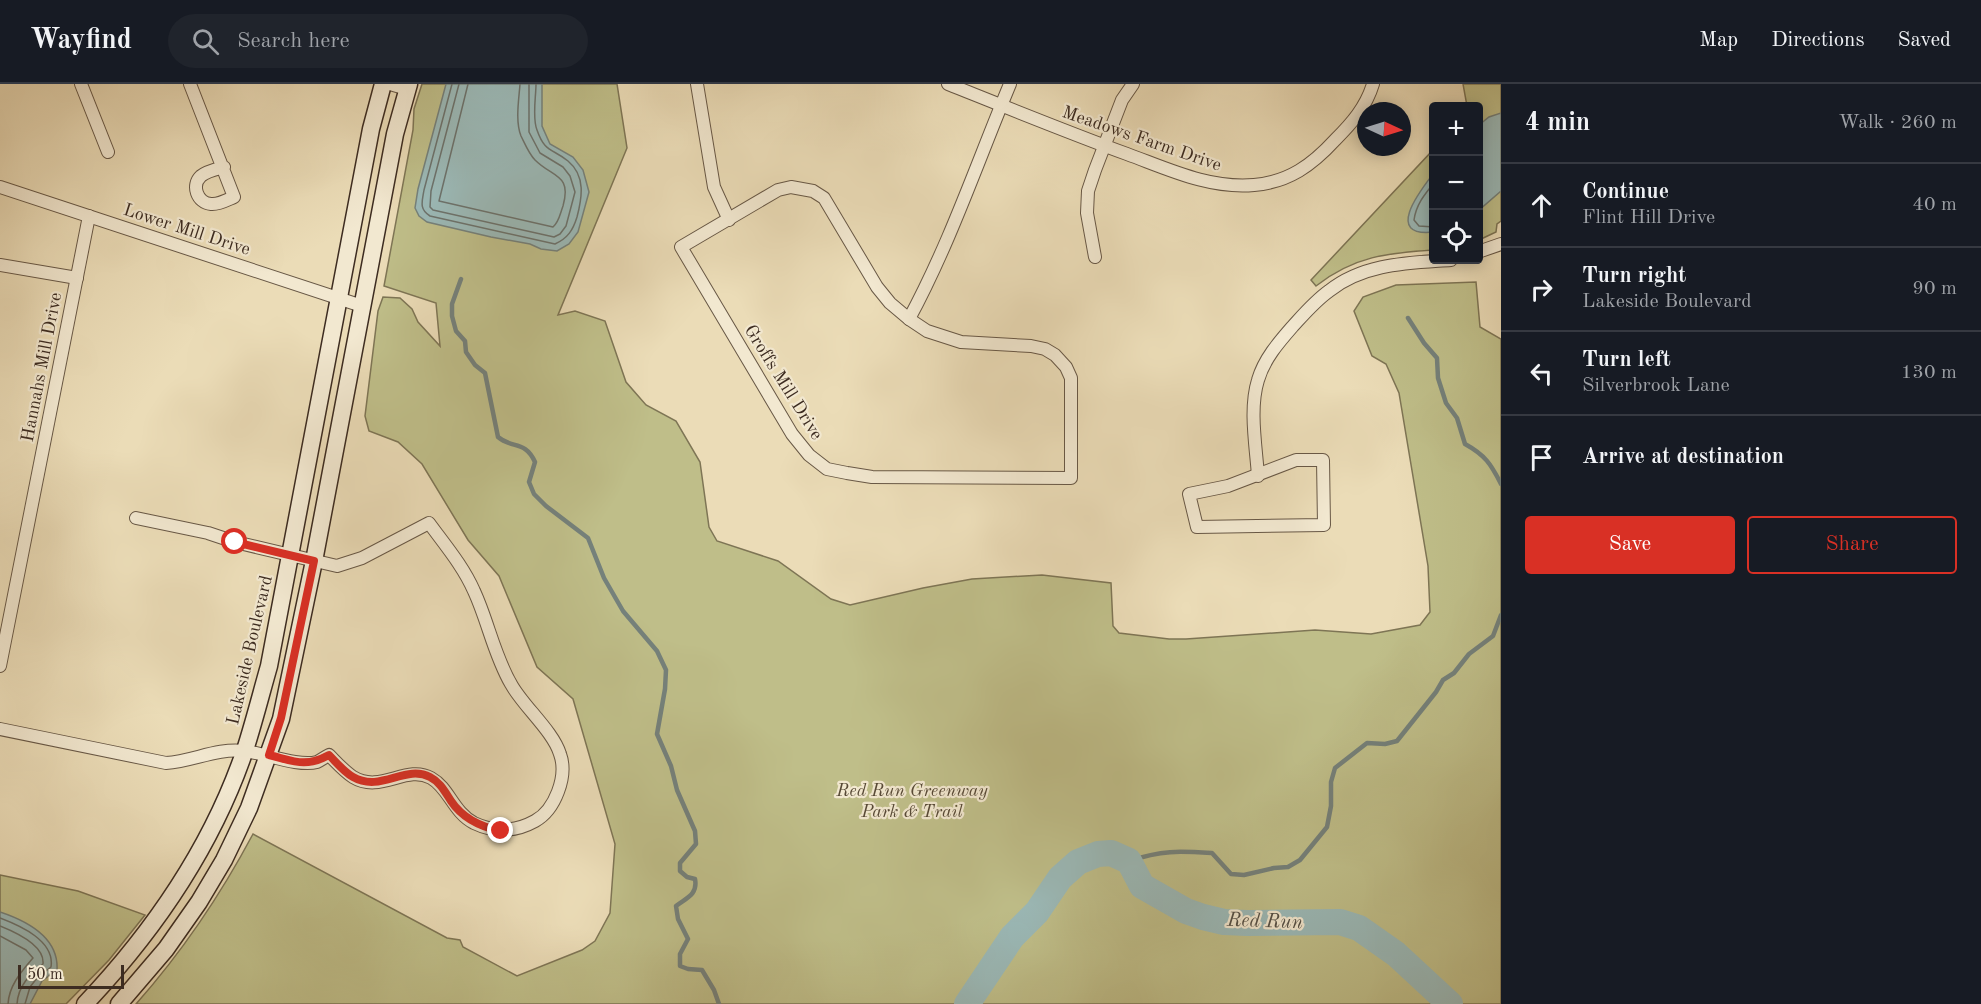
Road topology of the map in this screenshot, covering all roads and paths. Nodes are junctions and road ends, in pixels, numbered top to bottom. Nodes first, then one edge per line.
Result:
1 (81, 84) edge
2 (190, 84) edge
3 (383, 84) edge
4 (390, 84) edge
5 (697, 84) edge
6 (948, 84) edge
7 (1010, 84) edge
8 (1133, 84) edge
9 (1373, 84) edge
10 (408, 86) edge
11 (1001, 105) junction
12 (1105, 146) junction
13 (108, 152) dead end
14 (224, 167) dead end
15 (0, 187) edge
16 (89, 216) junction
17 (729, 220) junction
18 (1501, 244) edge
19 (1483, 251) edge
20 (1095, 258) dead end
21 (1429, 262) edge
22 (0, 265) edge
23 (76, 278) junction
24 (338, 298) junction
25 (362, 306) junction
26 (909, 319) junction
27 (1258, 476) junction
28 (135, 519) dead end
29 (290, 555) junction
30 (314, 561) junction
31 (0, 666) edge
32 (0, 729) edge
33 (245, 751) junction
34 (269, 755) junction
35 (85, 1004) edge
36 (119, 1004) edge

1 - 13 street
2 - 14 street
3 - 24 main road, Lakeside Boulevard
4 - 10 street
5 - 17 street
6 - 11 street, Meadows Farm Drive
7 - 11 street
8 - 12 street
9 - 12 street, Meadows Farm Drive
10 - 25 main road
11 - 12 street, Meadows Farm Drive
11 - 26 street
12 - 20 street
15 - 16 street, Lower Mill Drive
16 - 23 street, Hannahs Mill Drive
16 - 24 street, Lower Mill Drive
17 - 26 street, Groffs Mill Drive
17 - 26 street, Groffs Mill Drive
18 - 19 street
21 - 27 street
22 - 23 street
23 - 31 street, Hannahs Mill Drive
24 - 25 street, Lower Mill Drive
24 - 29 main road, Lakeside Boulevard
25 - 30 main road
27 - 27 street
28 - 29 street
29 - 30 street
29 - 33 main road, Lakeside Boulevard
30 - 34 main road
30 - 34 street
32 - 33 street
33 - 34 street
33 - 35 main road, Lakeside Boulevard
34 - 36 main road

